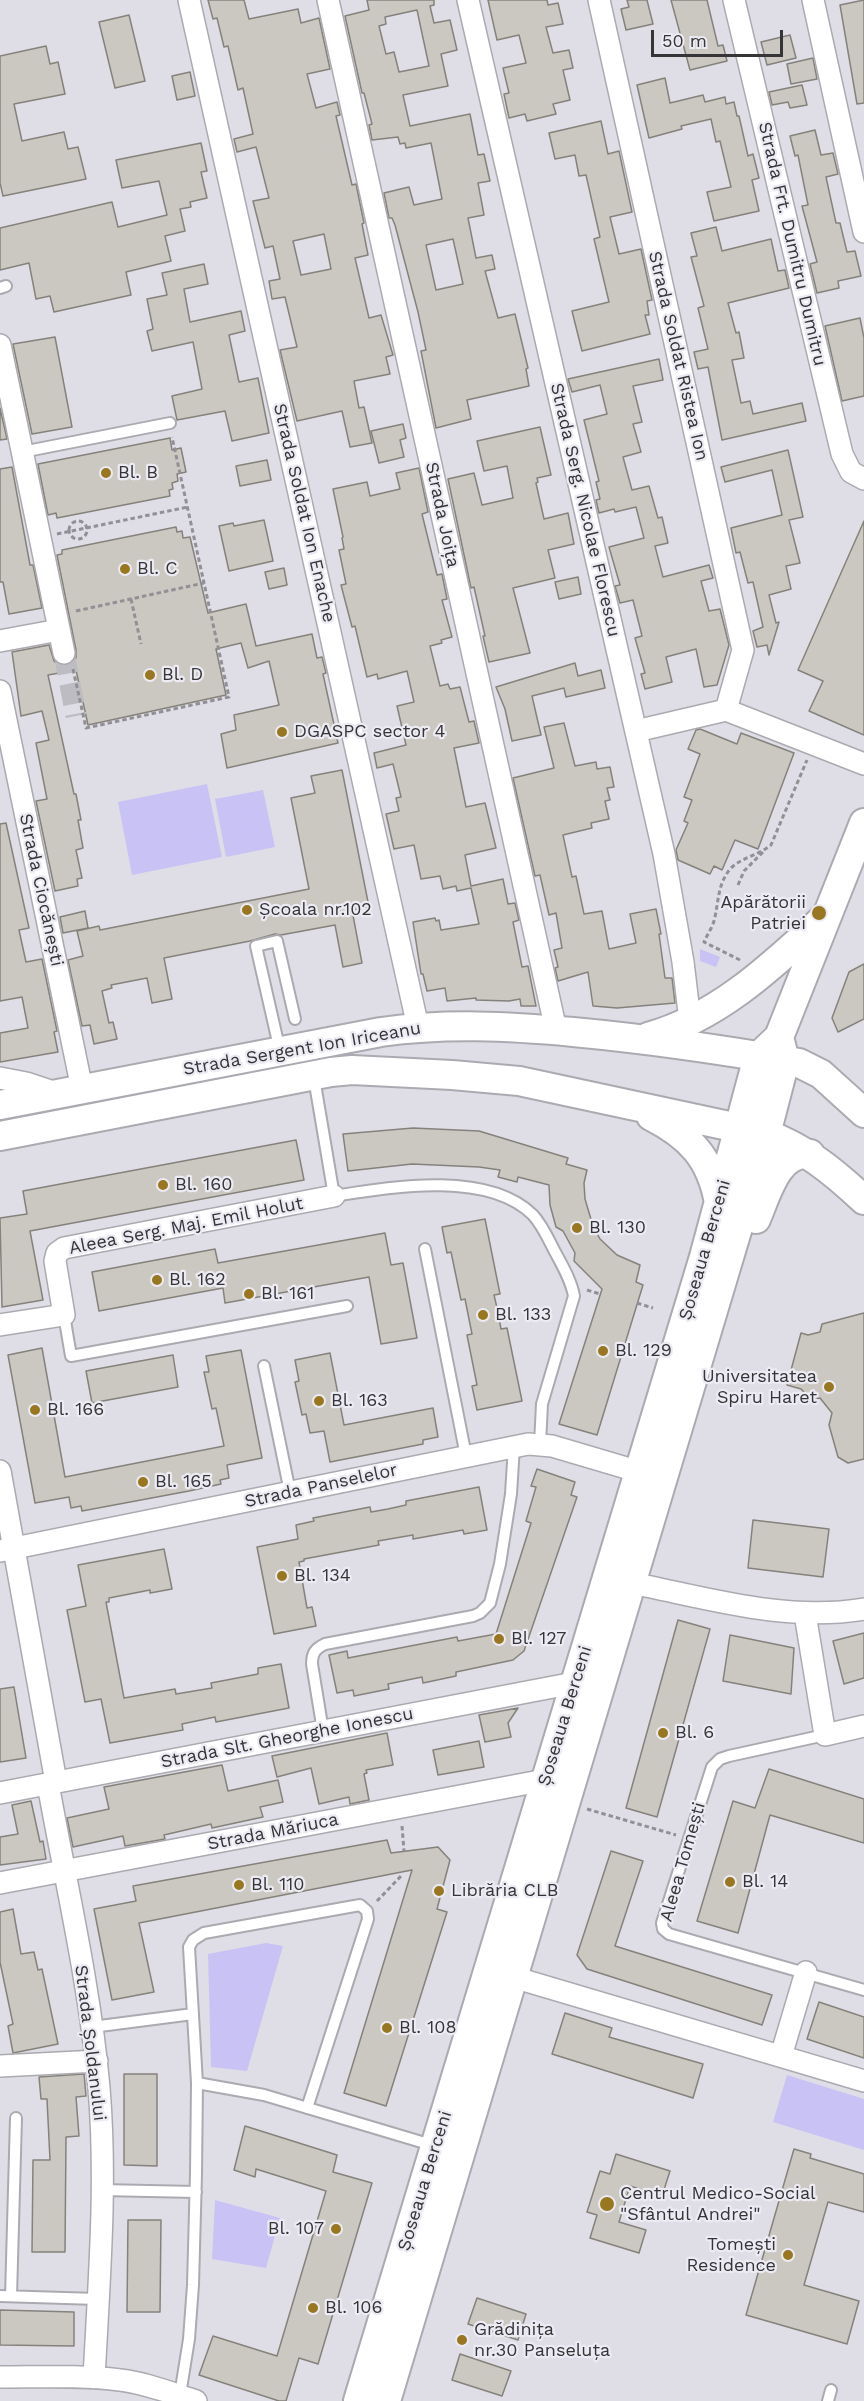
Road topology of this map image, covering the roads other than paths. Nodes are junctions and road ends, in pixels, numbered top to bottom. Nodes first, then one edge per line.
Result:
1 (189, 0) edge
2 (328, 0) edge
3 (468, 0) edge
4 (599, 0) edge
5 (734, 0) edge
6 (813, 0) edge
7 (864, 232) edge
8 (0, 345) edge
9 (170, 423) road end
10 (22, 452) junction
11 (864, 479) edge
12 (58, 623) junction
13 (0, 642) edge
14 (64, 653) tunnel mouth
15 (0, 691) edge
16 (726, 710) junction
17 (636, 731) junction
18 (864, 764) edge
19 (864, 823) edge
20 (826, 916) junction
21 (295, 1020) dead end
22 (690, 1021) junction
23 (418, 1027) junction
24 (556, 1030) junction
25 (643, 1038) junction
26 (280, 1051) junction
27 (769, 1058) junction
28 (313, 1075) junction
29 (0, 1078) edge
30 (69, 1091) junction
31 (628, 1104) junction
32 (0, 1105) edge
33 (864, 1113) edge
34 (753, 1123) junction
35 (0, 1136) edge
36 (810, 1154) junction
37 (334, 1196) junction
38 (864, 1200) edge
39 (719, 1204) junction
40 (425, 1249) dead end
41 (722, 1284) junction
42 (347, 1306) dead end
43 (64, 1315) junction
44 (0, 1325) edge
45 (264, 1366) dead end
46 (540, 1444) junction
47 (514, 1446) junction
48 (466, 1456) junction
49 (0, 1471) edge
50 (651, 1475) junction
51 (290, 1492) junction
52 (7, 1549) edge
53 (631, 1583) junction
54 (864, 1609) edge
55 (805, 1614) junction
56 (574, 1683) junction
57 (864, 1726) edge
58 (323, 1731) junction
59 (825, 1735) junction
60 (545, 1780) junction
61 (52, 1783) junction
62 (0, 1793) edge
63 (64, 1871) junction
64 (0, 1883) edge
65 (806, 1972) junction
66 (513, 1977) junction
67 (864, 1990) edge
68 (193, 2014) junction
69 (92, 2027) junction
70 (781, 2056) junction
71 (96, 2061) junction
72 (0, 2066) edge
73 (864, 2081) edge
74 (197, 2083) junction
75 (307, 2108) junction
76 (16, 2118) dead end
77 (435, 2146) junction
78 (101, 2190) junction
79 (196, 2192) junction
80 (6, 2296) edge
81 (98, 2298) junction
82 (0, 2377) edge
83 (94, 2378) junction
84 (831, 2390) dead end
85 (143, 2393) edge
86 (188, 2398) edge
87 (358, 2401) edge
88 (386, 2401) edge
89 (828, 2401) edge

1 - 23 street, Strada Soldat Ion Enache
2 - 24 street, Strada Joița
3 - 17 street, Strada Serg. Nicolae Florescu
4 - 16 street, Strada Soldat Ristea Ion
5 - 11 street, Strada Frt. Dumitru Dumitru
6 - 7 street
8 - 10 street
9 - 10 lane
10 - 12 street
12 - 13 street
12 - 14 street
15 - 30 street, Strada Ciocănești
16 - 17 street
16 - 18 street
17 - 22 street, Strada Serg. Nicolae Florescu
19 - 20 main road, Șoseaua Berceni
20 - 22 main road
20 - 27 main road, Șoseaua Berceni
21 - 26 lane
22 - 25 main road
23 - 24 main road, Strada Sergent Ion Iriceanu
23 - 26 main road, Strada Sergent Ion Iriceanu
24 - 25 main road, Strada Sergent Ion Iriceanu
25 - 27 main road, Strada Sergent Ion Iriceanu
26 - 30 main road, Strada Sergent Ion Iriceanu
27 - 33 main road, Strada Sergent Ion Iriceanu
27 - 34 main road, Șoseaua Berceni
28 - 31 main road, Strada Sergent Ion Iriceanu
28 - 35 main road, Strada Sergent Ion Iriceanu
28 - 37 lane
29 - 30 street
30 - 32 main road, Strada Sergent Ion Iriceanu
31 - 34 main road, Strada Sergent Ion Iriceanu
31 - 39 main road
34 - 36 main road, Strada Sergent Ion Iriceanu
34 - 39 main road, Șoseaua Berceni
34 - 41 main road, Șoseaua Berceni
36 - 38 main road, Strada Sergent Ion Iriceanu
36 - 41 main road
37 - 43 street, Aleea Serg. Maj. Emil Holut
37 - 46 lane
39 - 50 main road, Șoseaua Berceni
40 - 48 lane
41 - 50 main road, Șoseaua Berceni
42 - 43 lane
43 - 44 street
45 - 51 lane
46 - 47 street, Strada Panselelor
46 - 50 street, Strada Panselelor
47 - 48 street, Strada Panselelor
47 - 58 lane
48 - 51 street, Strada Panselelor
49 - 52 street, Strada Șoldanului
50 - 53 main road, Șoseaua Berceni
50 - 56 main road, Șoseaua Berceni
51 - 52 street, Strada Panselelor
52 - 61 street, Strada Șoldanului
53 - 55 street
53 - 66 main road, Șoseaua Berceni
54 - 55 street
55 - 59 street
56 - 58 street, Strada Slt. Gheorghe Ionescu
56 - 60 main road, Șoseaua Berceni
57 - 59 street
58 - 61 street, Strada Slt. Gheorghe Ionescu
59 - 65 lane, Aleea Tomești
60 - 63 street, Strada Măriuca
60 - 77 main road, Șoseaua Berceni
61 - 62 street, Strada Slt. Gheorghe Ionescu
61 - 63 street, Strada Șoldanului
63 - 64 street, Strada Măriuca
63 - 69 street, Strada Șoldanului
65 - 67 lane, Aleea Tomești
65 - 70 street
66 - 70 street
66 - 88 main road, Șoseaua Berceni
68 - 69 lane
68 - 74 lane
68 - 75 lane
69 - 71 street, Strada Șoldanului
70 - 73 street
71 - 72 street
71 - 78 street, Strada Șoldanului
74 - 75 lane
74 - 79 lane
75 - 77 lane
76 - 80 lane
77 - 87 main road, Șoseaua Berceni
78 - 79 lane
78 - 81 street, Strada Șoldanului
79 - 86 lane
80 - 81 lane
81 - 83 street, Strada Șoldanului
82 - 83 street
83 - 85 street
84 - 89 lane
85 - 86 street

